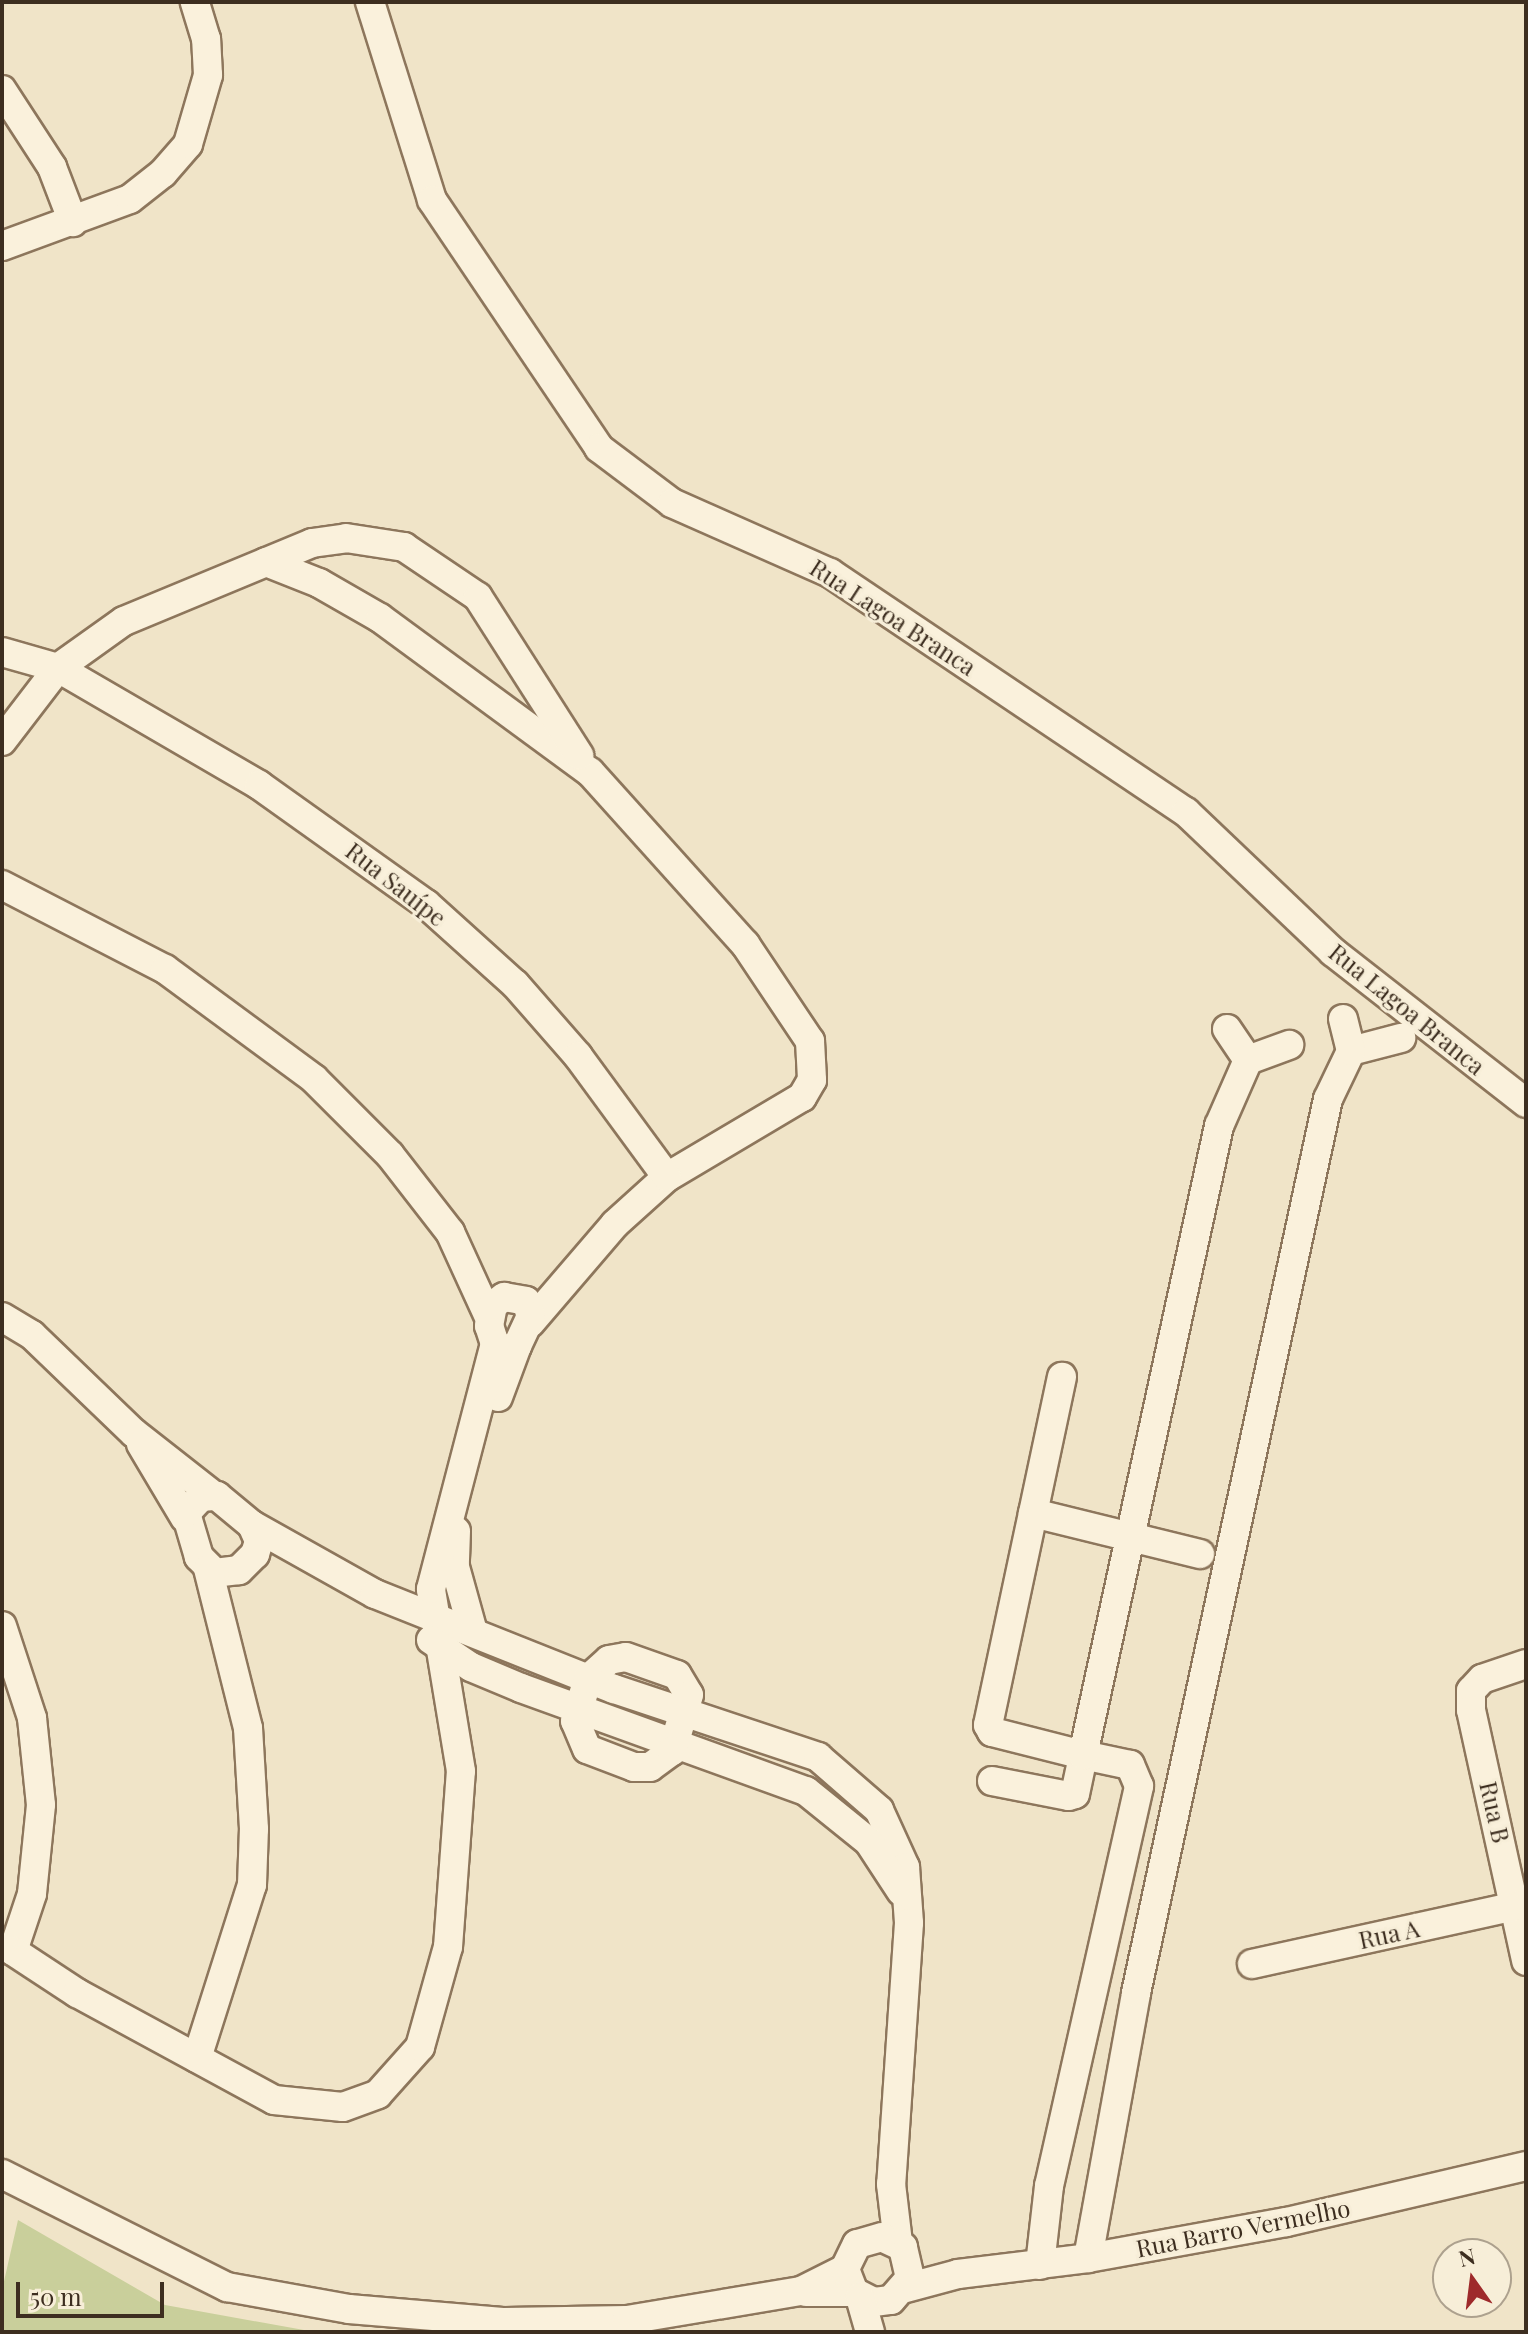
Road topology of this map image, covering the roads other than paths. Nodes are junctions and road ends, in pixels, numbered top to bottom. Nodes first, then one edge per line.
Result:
1 (195, 2) edge
2 (370, 2) edge
3 (2, 90) edge
4 (73, 222) junction
5 (2, 246) edge
6 (353, 539) junction
7 (266, 562) junction
8 (319, 583) junction
9 (2, 652) edge
10 (516, 654) junction
11 (58, 668) junction
12 (482, 689) junction
13 (2, 741) edge
14 (590, 772) junction
15 (2, 885) edge
16 (1343, 1019) dead end
17 (1227, 1029) dead end
18 (1401, 1038) dead end
19 (1289, 1045) dead end
20 (1351, 1051) junction
21 (1248, 1060) junction
22 (1526, 1103) edge
23 (667, 1177) junction
24 (2, 1317) edge
25 (509, 1321) junction
26 (1062, 1377) dead end
27 (134, 1433) junction
28 (213, 1495) junction
29 (1033, 1513) junction
30 (185, 1518) junction
31 (252, 1525) junction
32 (1131, 1534) junction
33 (1200, 1554) dead end
34 (245, 1564) junction
35 (208, 1569) junction
36 (345, 1585) junction
37 (224, 1625) junction
38 (2, 1626) edge
39 (436, 1631) junction
40 (473, 1632) junction
41 (1526, 1664) edge
42 (471, 1667) junction
43 (588, 1679) junction
44 (451, 1702) junction
45 (577, 1710) junction
46 (687, 1712) junction
47 (675, 1743) junction
48 (1083, 1755) junction
49 (992, 1781) dead end
50 (1521, 1905) edge
51 (908, 1906) junction
52 (8, 1947) edge
53 (1526, 1961) edge
54 (1252, 1964) dead end
55 (197, 2058) junction
56 (1526, 2166) edge
57 (1101, 2171) junction
58 (2, 2174) edge
59 (894, 2246) junction
60 (1118, 2253) junction
61 (1088, 2258) junction
62 (1029, 2266) junction
63 (958, 2274) junction
64 (869, 2289) junction
65 (870, 2332) edge
66 (879, 2332) edge

1 - 4 street
2 - 22 street, Rua Lagoa Branca
3 - 4 street
4 - 5 street
6 - 7 street
6 - 8 street
6 - 10 street
7 - 8 street
7 - 11 street
8 - 12 street
9 - 11 street, Rua Sauípe
10 - 12 street
10 - 14 street
11 - 13 street
11 - 23 street, Rua Sauípe
12 - 14 street
14 - 23 street
15 - 25 street
16 - 20 street
17 - 21 street
18 - 20 street
19 - 21 street
20 - 57 street
21 - 32 street
23 - 25 street
24 - 27 street
25 - 39 street
25 - 40 street
26 - 29 street
27 - 28 street
27 - 30 street
28 - 30 street
28 - 31 street
29 - 32 street
29 - 48 street
30 - 35 street
31 - 34 street
31 - 36 street
32 - 33 street
32 - 48 street
34 - 35 street
34 - 36 street
34 - 37 street
35 - 37 street
36 - 39 street
37 - 55 street
38 - 52 street
39 - 40 street
39 - 42 street
39 - 44 street
40 - 43 street
41 - 50 street, Rua B
42 - 44 street
42 - 45 street
43 - 45 street
43 - 46 street
44 - 55 street
45 - 47 street
46 - 47 street
46 - 51 street
47 - 51 street
48 - 49 street
48 - 62 street
50 - 53 street, Rua B
50 - 54 street, Rua A
51 - 59 street
52 - 55 street
56 - 60 street, Rua Barro Vermelho
57 - 60 street
57 - 61 street
58 - 64 street
59 - 63 street
59 - 64 street
59 - 64 street
60 - 61 street, Rua Barro Vermelho
61 - 62 street, Rua Barro Vermelho
62 - 63 street, Rua Barro Vermelho
63 - 64 street, Rua Barro Vermelho
64 - 65 street
64 - 66 street

